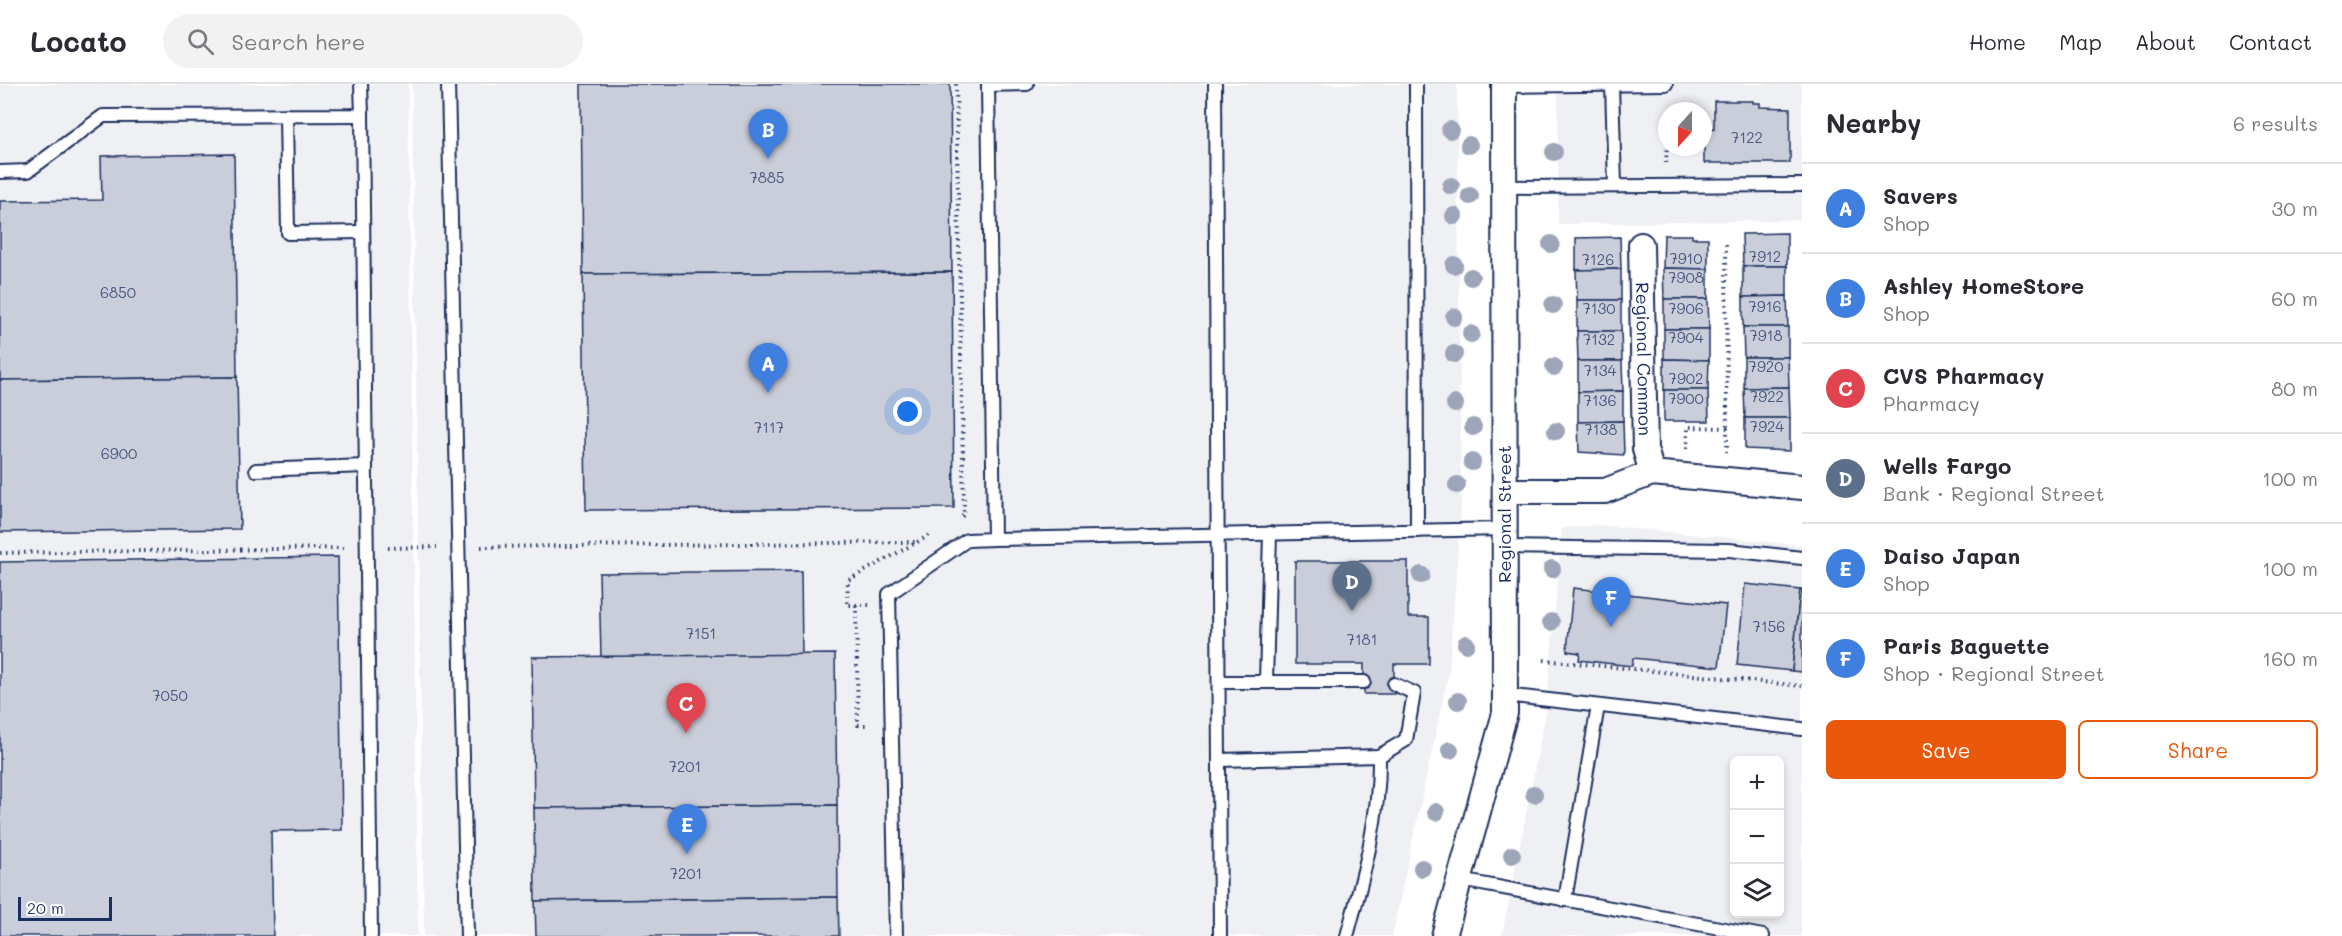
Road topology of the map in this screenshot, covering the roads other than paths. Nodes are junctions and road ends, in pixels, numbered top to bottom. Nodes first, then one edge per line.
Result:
1 (362, 84) edge
2 (448, 84) edge
3 (988, 84) edge
4 (1027, 84) edge
5 (1215, 84) edge
6 (1416, 84) edge
7 (1612, 84) edge
8 (1666, 84) edge
9 (1504, 85) edge
10 (286, 115) junction
11 (362, 115) junction
12 (0, 172) edge
13 (1802, 185) edge
14 (1615, 186) junction
15 (1504, 187) junction
16 (363, 232) junction
17 (1641, 245) dead end
18 (366, 466) junction
19 (256, 470) dead end
20 (1652, 473) junction
21 (1802, 487) edge
22 (1505, 491) junction
23 (1417, 531) junction
24 (1270, 533) junction
25 (1218, 534) junction
26 (1505, 538) junction
27 (994, 539) junction
28 (1802, 558) edge
29 (1218, 682) junction
30 (1266, 682) junction
31 (1364, 682) dead end
32 (1394, 684) dead end
33 (1505, 695) junction
34 (1598, 706) junction
35 (1802, 729) edge
36 (1379, 756) junction
37 (1219, 760) junction
38 (1460, 880) junction
39 (1565, 900) junction
40 (370, 936) edge
41 (467, 936) edge
42 (896, 936) edge
43 (1220, 936) edge
44 (1347, 936) edge
45 (1444, 936) edge
46 (1764, 936) edge

1 - 11 lane
2 - 41 lane
3 - 4 lane
3 - 27 lane
5 - 25 lane
6 - 23 lane
7 - 8 lane
7 - 9 lane
7 - 14 lane
9 - 15 street, Regional Street
10 - 11 lane
10 - 12 lane
10 - 16 lane
11 - 16 lane
13 - 14 lane
14 - 15 lane
15 - 22 street, Regional Street
16 - 18 lane
17 - 20 street, Regional Common
18 - 19 lane
18 - 40 lane
20 - 21 street
20 - 22 street
22 - 26 street, Regional Street
23 - 24 lane
23 - 26 lane
24 - 25 lane
24 - 30 lane
25 - 27 lane
25 - 29 lane
26 - 28 lane
26 - 33 street, Regional Street
27 - 42 lane
29 - 30 lane
29 - 37 lane
30 - 31 lane
32 - 36 lane
33 - 34 lane
33 - 38 street, Regional Street
34 - 35 lane
34 - 39 lane
36 - 37 lane
36 - 44 lane
37 - 43 lane
38 - 39 lane
38 - 45 street, Regional Street
39 - 46 lane

